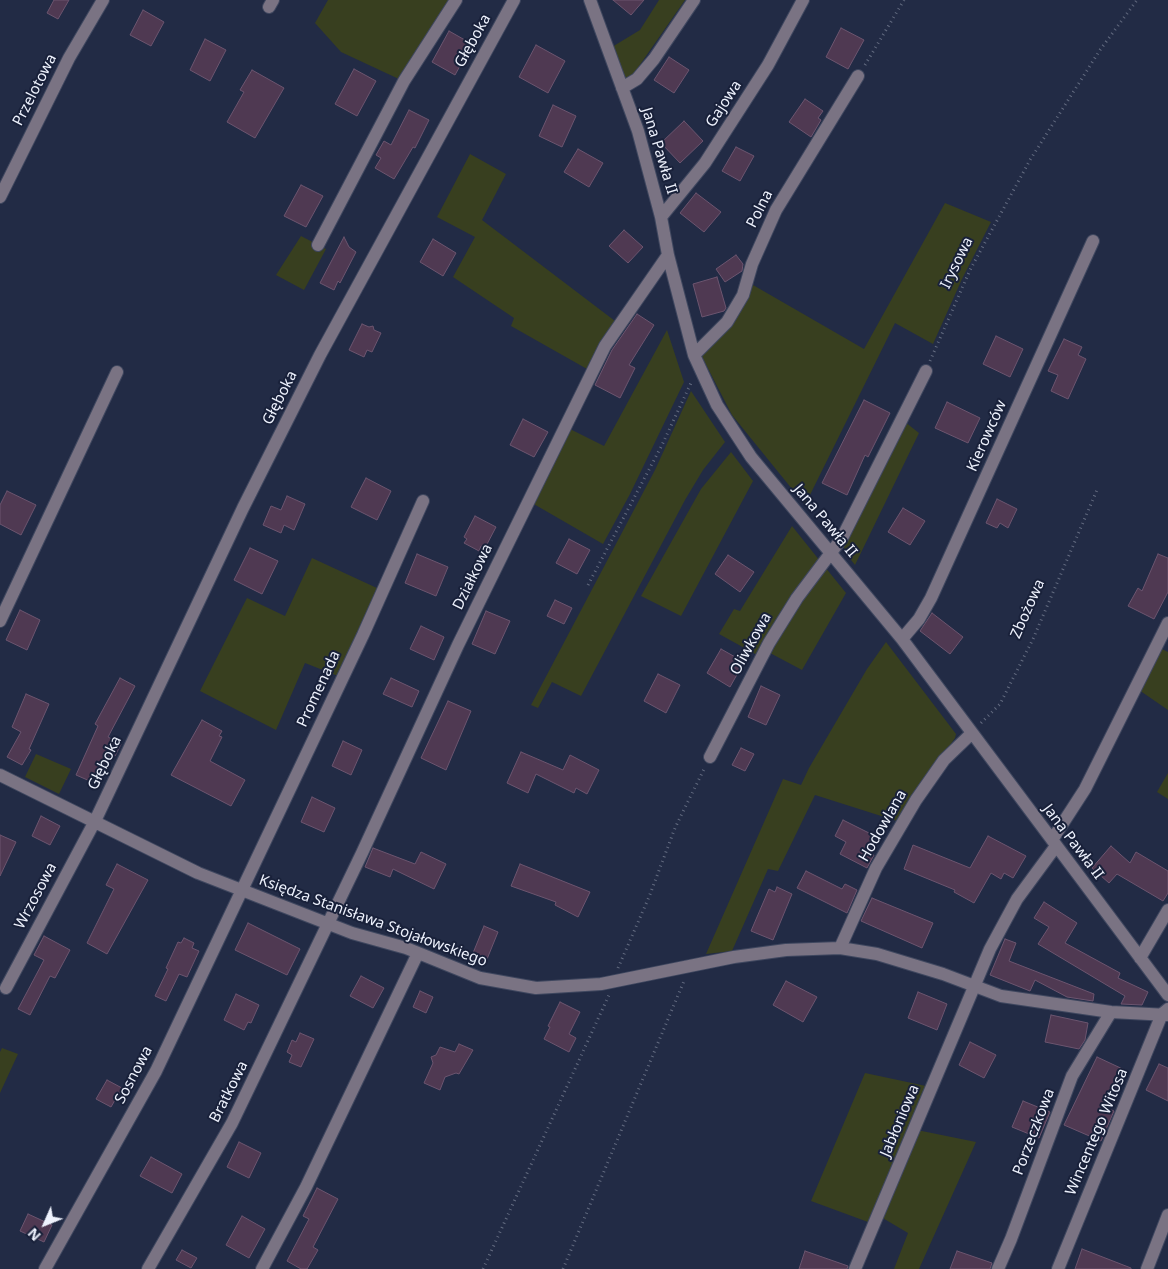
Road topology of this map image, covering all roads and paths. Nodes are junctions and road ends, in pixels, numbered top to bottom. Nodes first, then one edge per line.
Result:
1 (103, 0) edge
2 (456, 0) edge
3 (514, 0) edge
4 (590, 0) edge
5 (694, 0) edge
6 (803, 0) edge
7 (904, 0) edge
8 (1137, 0) edge
9 (858, 76) joint
10 (622, 88) junction
11 (0, 197) edge
12 (662, 217) junction
13 (1093, 241) dead end
14 (318, 245) dead end
15 (668, 255) junction
16 (696, 361) junction
17 (926, 371) joint
18 (117, 372) dead end
19 (1098, 490) dead end
20 (423, 501) dead end
21 (830, 554) junction
22 (588, 585) dead end
23 (0, 621) edge
24 (1168, 623) edge
25 (902, 639) junction
26 (972, 733) junction
27 (710, 757) joint
28 (0, 774) edge
29 (95, 821) junction
30 (1054, 843) junction
31 (242, 890) junction
32 (1168, 910) edge
33 (328, 924) junction
34 (840, 948) junction
35 (418, 953) junction
36 (1140, 958) junction
37 (690, 966) junction
38 (615, 982) junction
39 (976, 986) junction
40 (6, 988) dead end
41 (1168, 995) edge
42 (1110, 1012) junction
43 (1166, 1012) edge
44 (1168, 1215) edge
45 (45, 1269) edge
46 (148, 1269) edge
47 (262, 1269) edge
48 (483, 1269) edge
49 (564, 1269) edge
50 (856, 1269) edge
51 (998, 1269) edge
52 (1058, 1269) edge
53 (1147, 1269) edge

1 - 11 street, Przelotowa
2 - 14 street
3 - 29 street, Głęboka
4 - 10 street, Jana Pawła II
5 - 10 street
6 - 12 street, Gajowa
7 - 9 path
8 - 17 path, Irysowa
9 - 16 street, Polna
10 - 12 street, Jana Pawła II
12 - 15 street, Jana Pawła II
13 - 25 street, Kierowców
15 - 16 street, Jana Pawła II
15 - 33 street, Działkowa
16 - 21 street, Jana Pawła II
16 - 22 path
17 - 21 street
18 - 23 street
19 - 26 path, Zbożowa
20 - 31 street, Promenada
21 - 25 street, Jana Pawła II
21 - 27 street, Oliwkowa
24 - 30 street
25 - 26 street, Jana Pawła II
26 - 30 street, Jana Pawła II
26 - 34 street, Hodowlana
27 - 38 path
28 - 29 street, Księdza Stanisława Stojałowskiego
29 - 31 street, Księdza Stanisława Stojałowskiego
29 - 40 street, Wrzosowa
30 - 36 street, Jana Pawła II
30 - 39 street, Jabłoniowa
31 - 33 street, Księdza Stanisława Stojałowskiego
31 - 45 street, Sosnowa
32 - 36 street
33 - 35 street, Księdza Stanisława Stojałowskiego
33 - 46 street, Bratkowa
34 - 37 street, Księdza Stanisława Stojałowskiego
34 - 39 street, Księdza Stanisława Stojałowskiego
35 - 38 street, Księdza Stanisława Stojałowskiego
35 - 47 street
36 - 41 street, Jana Pawła II
37 - 38 street, Księdza Stanisława Stojałowskiego
37 - 49 path
38 - 48 path
39 - 42 street, Księdza Stanisława Stojałowskiego
39 - 50 street, Jabłoniowa
42 - 43 street, Księdza Stanisława Stojałowskiego
42 - 51 street, Porzeczkowa
43 - 52 street, Wincentego Witosa
44 - 53 street

